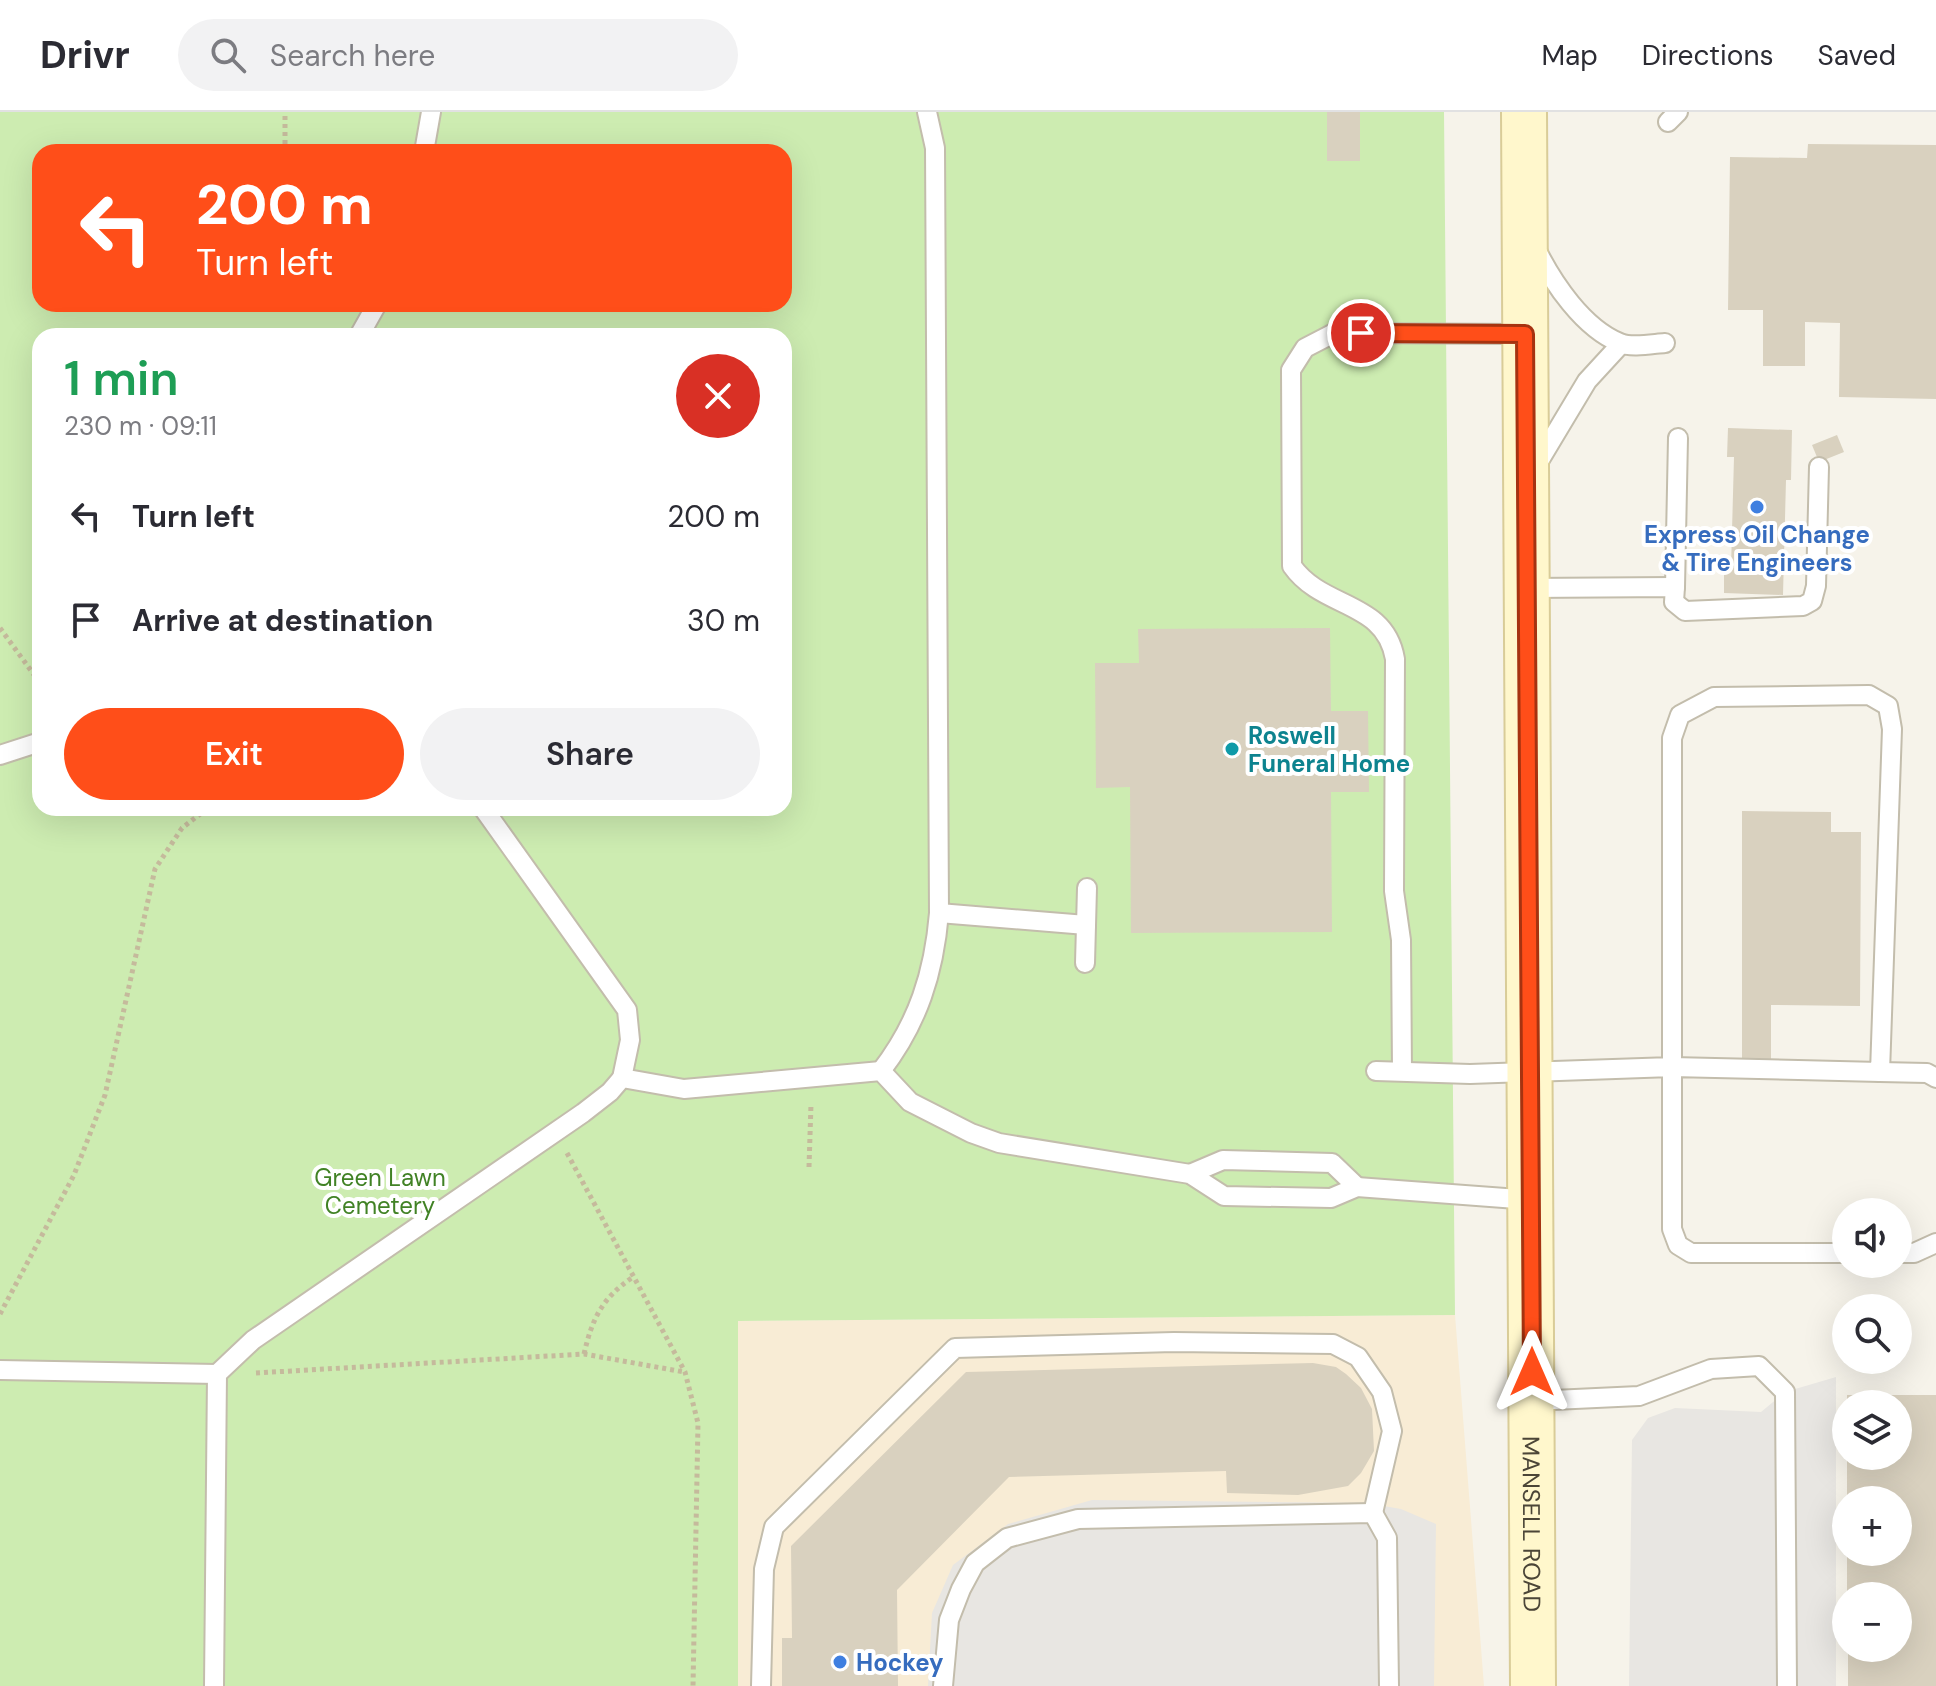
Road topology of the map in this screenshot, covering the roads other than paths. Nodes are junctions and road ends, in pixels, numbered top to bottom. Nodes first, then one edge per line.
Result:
1 (431, 112) edge
2 (927, 112) edge
3 (1524, 112) edge
4 (425, 144) edge
5 (1525, 225) junction
6 (1525, 334) junction
7 (1615, 340) junction
8 (1665, 343) dead end
9 (1678, 438) dead end
10 (1819, 467) dead end
11 (1527, 481) junction
12 (1675, 587) junction
13 (1527, 588) junction
14 (32, 745) edge
15 (0, 755) edge
16 (489, 816) edge
17 (1087, 888) dead end
18 (939, 913) junction
19 (1086, 925) junction
20 (1085, 963) dead end
21 (1672, 1067) junction
22 (881, 1071) junction
23 (1376, 1071) dead end
24 (1402, 1071) junction
25 (1530, 1072) junction
26 (1880, 1072) junction
27 (622, 1078) junction
28 (1936, 1078) edge
29 (1190, 1174) junction
30 (1357, 1187) junction
31 (1531, 1200) junction
32 (1936, 1243) edge
33 (1832, 1253) edge
34 (1912, 1253) edge
35 (0, 1370) edge
36 (217, 1374) junction
37 (1532, 1401) junction
38 (1373, 1513) junction
39 (214, 1686) edge
40 (761, 1686) edge
41 (943, 1686) edge
42 (1389, 1686) edge
43 (1533, 1686) edge
44 (1787, 1686) edge

1 - 4 lane
2 - 18 lane
3 - 5 main road, MANSELL ROAD
5 - 6 main road, MANSELL ROAD
5 - 7 lane
6 - 11 main road, MANSELL ROAD
6 - 24 lane
7 - 8 lane
7 - 11 lane
9 - 12 lane
10 - 12 lane
11 - 13 main road, MANSELL ROAD
12 - 13 lane
13 - 25 main road, MANSELL ROAD
14 - 15 lane
16 - 27 lane
17 - 19 lane
18 - 19 lane
18 - 22 lane
19 - 20 lane
21 - 25 lane
21 - 26 lane
21 - 26 lane
21 - 33 lane
22 - 27 lane
22 - 29 lane
23 - 24 lane
24 - 25 lane
25 - 31 main road, MANSELL ROAD
26 - 28 lane
27 - 36 lane
29 - 30 lane
29 - 30 lane
30 - 31 lane
31 - 37 main road, MANSELL ROAD
32 - 34 lane
35 - 36 lane
36 - 39 lane
37 - 43 main road, MANSELL ROAD
37 - 44 lane
38 - 40 lane
38 - 41 lane
38 - 42 lane

